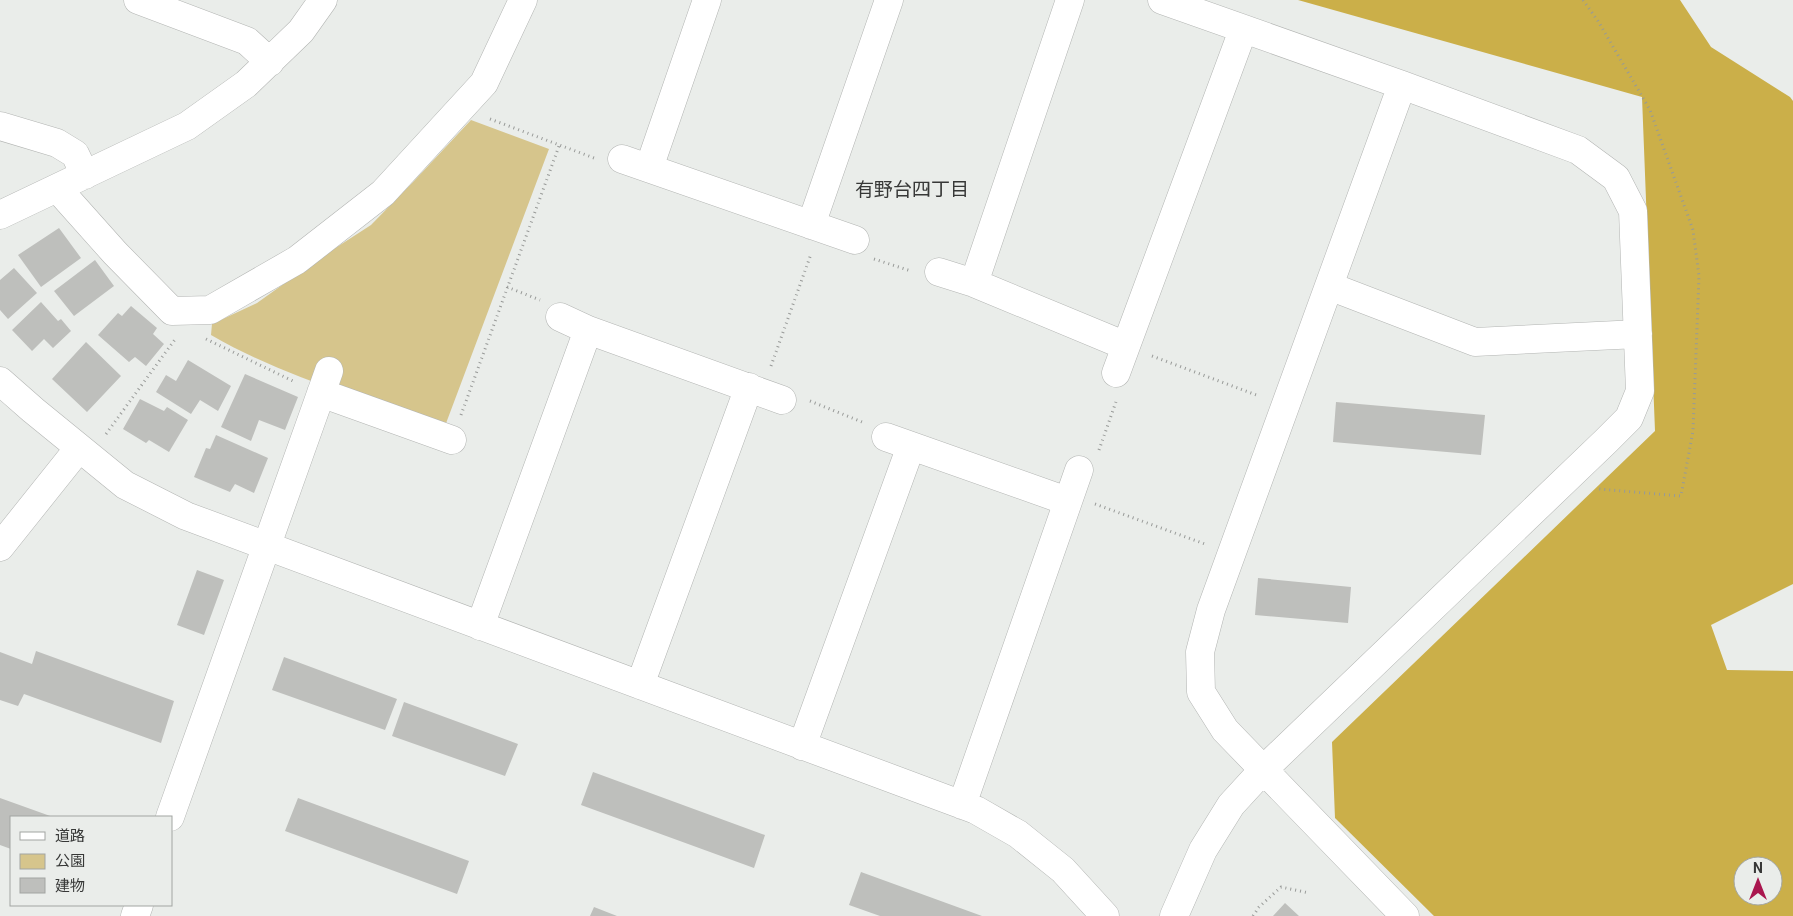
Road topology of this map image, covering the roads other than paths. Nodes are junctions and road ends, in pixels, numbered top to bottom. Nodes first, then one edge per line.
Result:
1 (138, 0) edge
2 (323, 0) edge
3 (523, 0) edge
4 (707, 0) edge
5 (889, 0) edge
6 (1070, 0) edge
7 (1162, 0) edge
8 (1243, 30) junction
9 (270, 62) junction
10 (1402, 85) junction
11 (0, 126) edge
12 (622, 159) road end
13 (649, 168) junction
14 (84, 175) junction
15 (57, 188) junction
16 (0, 215) edge
17 (816, 226) junction
18 (855, 240) road end
19 (939, 272) road end
20 (974, 283) junction
21 (1329, 286) junction
22 (560, 317) dead end
23 (588, 330) junction
24 (1638, 334) junction
25 (1126, 346) junction
26 (1116, 373) road end
27 (0, 381) edge
28 (886, 437) road end
29 (452, 440) road end
30 (911, 446) junction
31 (84, 453) junction
32 (1078, 470) road end
33 (1067, 501) junction
34 (0, 547) edge
35 (267, 547) junction
36 (480, 626) junction
37 (640, 685) junction
38 (802, 746) junction
39 (1263, 770) junction
40 (962, 805) junction
41 (170, 816) edge
42 (1105, 916) edge
43 (1174, 916) edge
44 (1405, 916) edge

1 - 9 street
2 - 9 street
3 - 15 street
4 - 13 street
5 - 17 street
6 - 20 street
7 - 8 street
8 - 10 street
8 - 25 street
9 - 14 street
10 - 21 street
10 - 24 street
11 - 14 street
12 - 13 street
13 - 17 street
14 - 15 street
15 - 16 street
17 - 18 street
19 - 20 street
20 - 25 street
21 - 24 street
21 - 39 street
22 - 23 street
23 - 36 street
23 - 37 street
24 - 39 street
25 - 26 street
27 - 31 street
28 - 30 street
29 - 35 street
30 - 33 street
30 - 38 street
31 - 34 street
31 - 35 street
32 - 33 street
33 - 40 street
35 - 36 street
35 - 41 street
36 - 37 street
37 - 38 street
38 - 40 street
39 - 43 street
39 - 44 street
40 - 42 street

